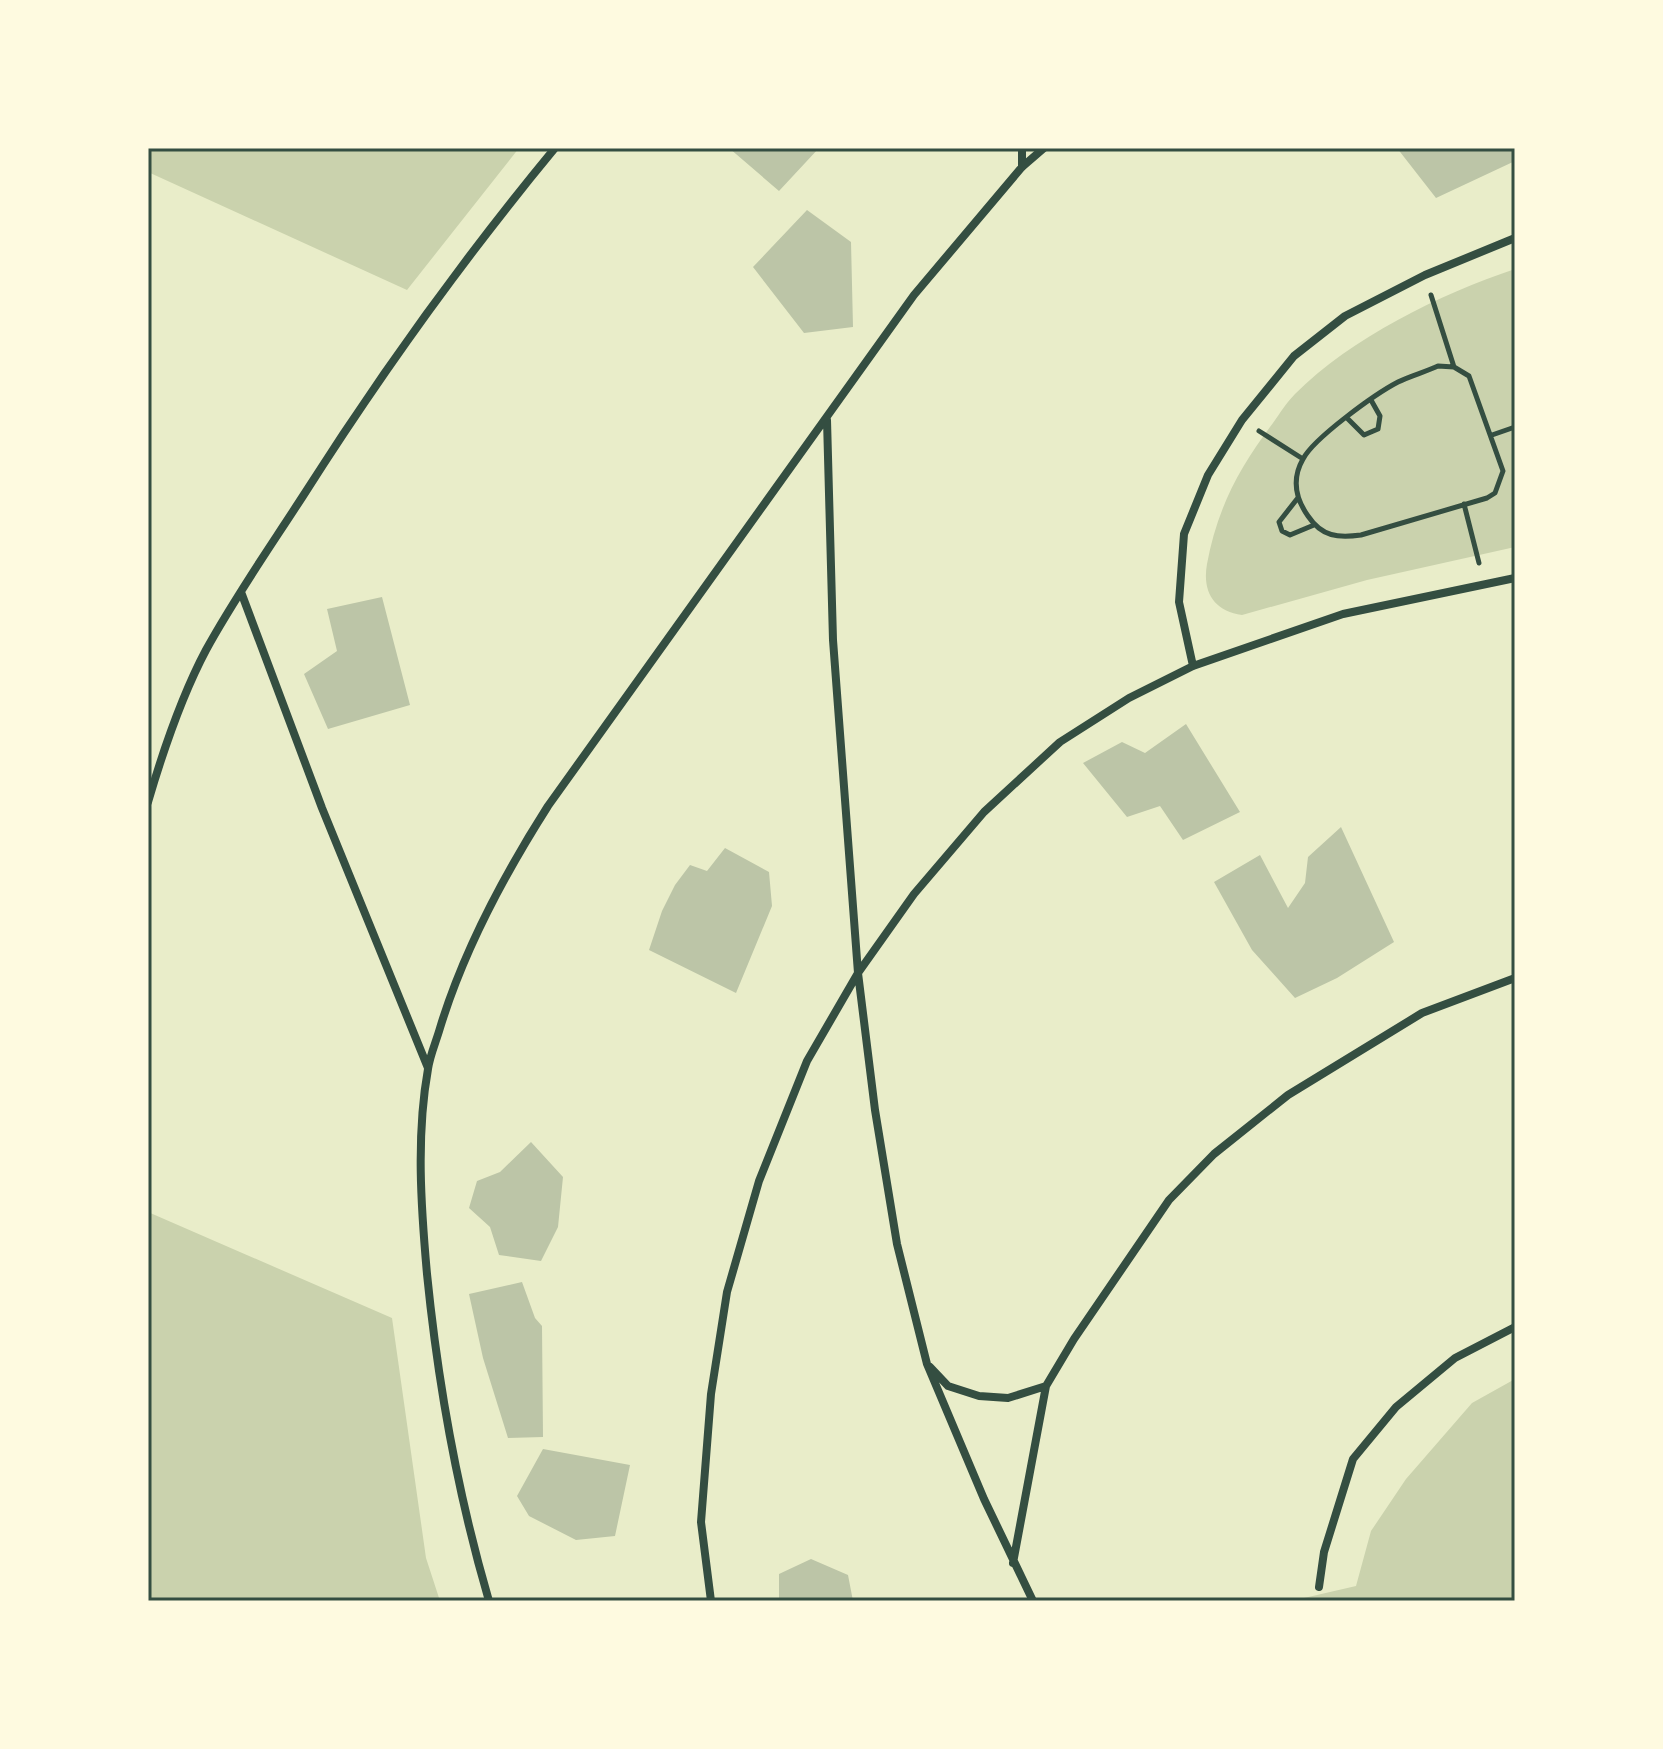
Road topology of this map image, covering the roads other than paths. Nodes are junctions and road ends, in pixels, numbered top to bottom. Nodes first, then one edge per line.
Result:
1 (555, 148) edge
2 (1022, 148) edge
3 (1044, 148) edge
4 (1022, 167) junction
5 (1515, 238) edge
6 (827, 419) junction
7 (1515, 578) edge
8 (241, 592) junction
9 (1193, 666) junction
10 (148, 802) edge
11 (858, 973) junction
12 (1515, 978) edge
13 (428, 1068) junction
14 (1515, 1327) edge
15 (927, 1364) junction
16 (1046, 1386) junction
17 (1013, 1563) junction
18 (1319, 1587) dead end
19 (489, 1601) edge
20 (711, 1601) edge
21 (1033, 1601) edge

1 - 8 street
2 - 4 street
3 - 4 street
4 - 6 street
5 - 9 street
6 - 11 street
6 - 13 street
7 - 9 street
8 - 10 street
8 - 13 street
9 - 11 street
11 - 15 street
11 - 20 street
12 - 16 street
13 - 19 street
14 - 18 street
15 - 16 street
15 - 17 street
16 - 17 street
17 - 21 street

